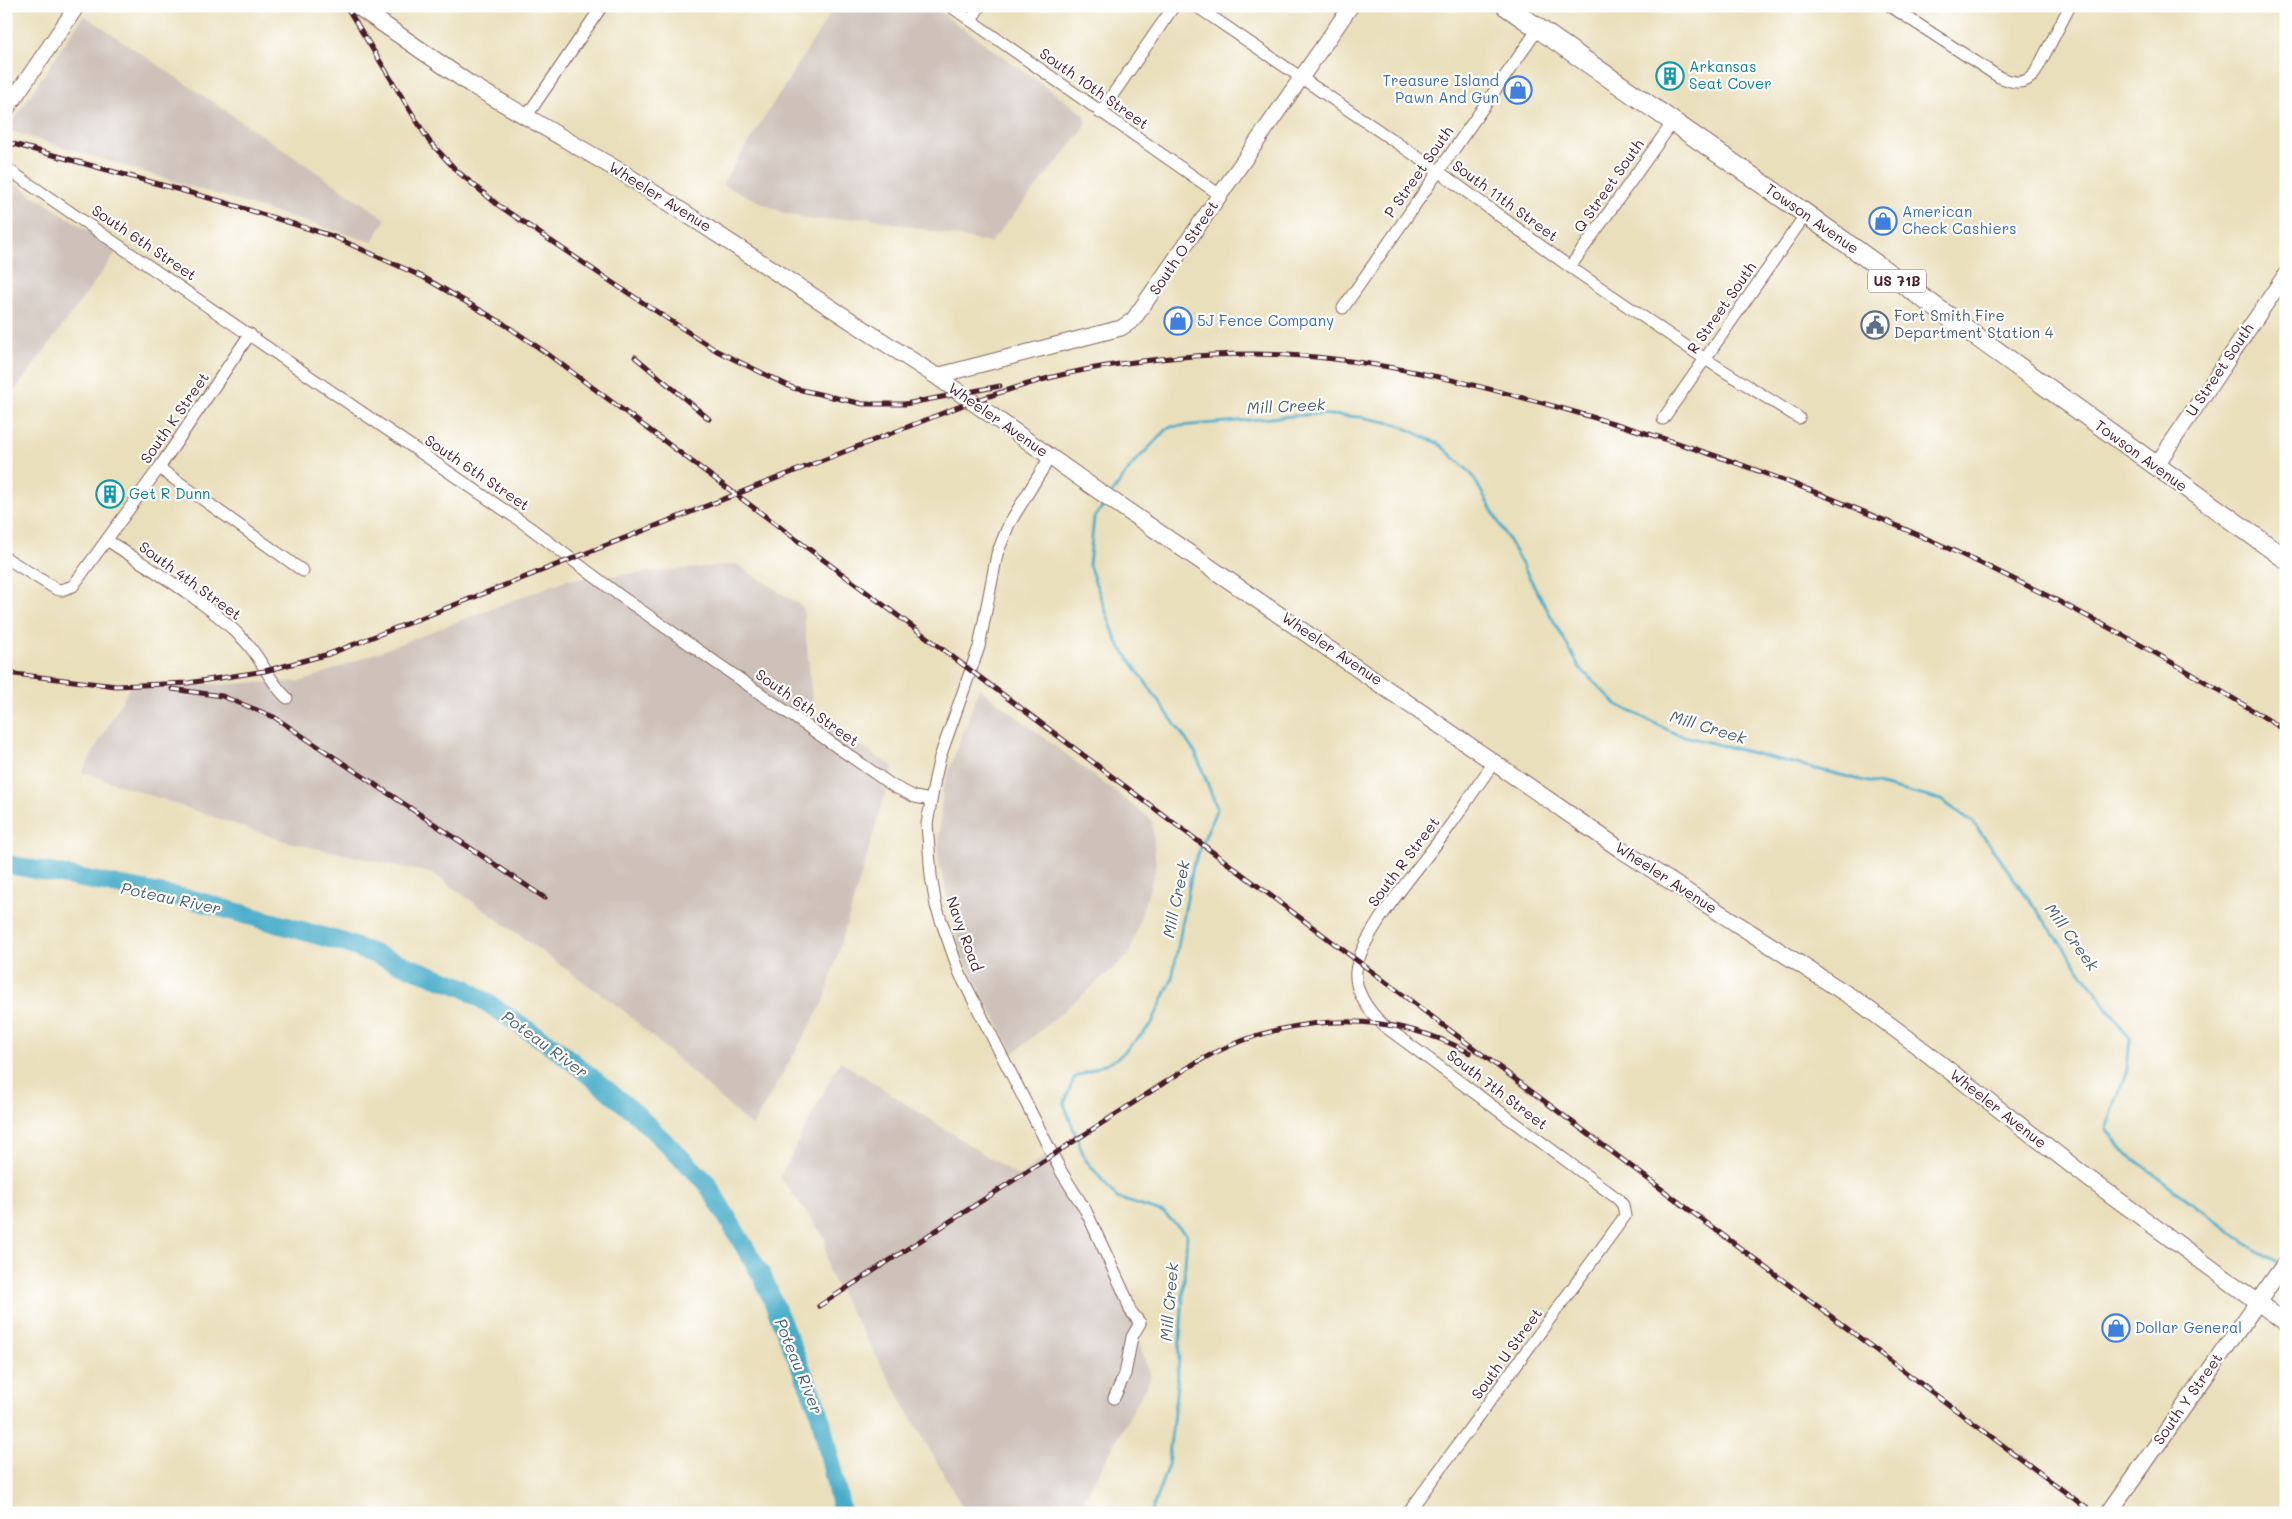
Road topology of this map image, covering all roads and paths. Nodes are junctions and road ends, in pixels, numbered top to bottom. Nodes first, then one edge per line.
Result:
1 (77, 6) edge
2 (357, 6) edge
3 (602, 6) edge
4 (950, 6) edge
5 (980, 6) edge
6 (1174, 6) edge
7 (1196, 6) edge
8 (1351, 6) edge
9 (1506, 6) edge
10 (1890, 6) edge
11 (2070, 6) edge
12 (971, 20) junction
13 (1538, 28) junction
14 (1300, 78) junction
15 (6, 110) edge
16 (1100, 113) junction
17 (526, 117) junction
18 (1673, 122) junction
19 (6, 168) edge
20 (1438, 171) junction
21 (1220, 195) junction
22 (1806, 214) junction
23 (1570, 267) junction
24 (2286, 274) edge
25 (1343, 308) dead end
26 (250, 334) junction
27 (1705, 358) junction
28 (936, 376) junction
29 (1799, 418) dead end
30 (1663, 419) dead end
31 (1050, 457) junction
32 (2155, 467) junction
33 (159, 468) junction
34 (107, 540) junction
35 (6, 558) edge
36 (2286, 559) edge
37 (303, 571) dead end
38 (287, 698) dead end
39 (1494, 761) junction
40 (931, 800) junction
41 (1358, 988) joint
42 (1625, 1210) joint
43 (2286, 1262) edge
44 (2256, 1302) junction
45 (2286, 1323) edge
46 (1114, 1398) dead end
47 (1408, 1513) edge
48 (2109, 1513) edge

1 - 15 street
2 - 17 main road, Wheeler Avenue
3 - 17 street
4 - 12 street, South 10th Street
5 - 12 street
6 - 16 street
7 - 14 street, South 11th Street
8 - 14 street, South O Street
9 - 13 main road, Towson Avenue / US 71B
10 - 11 street
12 - 16 street, South 10th Street
13 - 18 main road, Towson Avenue / US 71B
13 - 20 street, P Street South
14 - 20 street, South 11th Street
14 - 21 street, South O Street
16 - 21 street, South 10th Street
17 - 28 main road, Wheeler Avenue
18 - 22 main road, Towson Avenue / US 71B
18 - 23 street, Q Street South
19 - 26 street, South 6th Street
20 - 23 street, South 11th Street
20 - 25 street, P Street South
21 - 28 street, South O Street
22 - 27 street, R Street South
22 - 32 main road, Towson Avenue / US 71B
23 - 27 street, South 11th Street
24 - 32 street, U Street South
26 - 33 street, South K Street
26 - 40 street, South 6th Street
27 - 29 street, South 11th Street
27 - 30 street, R Street South
28 - 31 main road, Wheeler Avenue
31 - 39 main road, Wheeler Avenue
31 - 40 street, Navy Road
32 - 36 main road, Towson Avenue / US 71B
33 - 34 street, South K Street
33 - 37 street
34 - 35 street, South K Street
34 - 38 street, South 4th Street
39 - 41 street, South R Street
39 - 44 main road, Wheeler Avenue
40 - 46 street, Navy Road
41 - 42 street, South 7th Street
42 - 47 street, South U Street
43 - 44 main road, South Y Street
44 - 45 main road, Wheeler Avenue
44 - 48 main road, South Y Street

